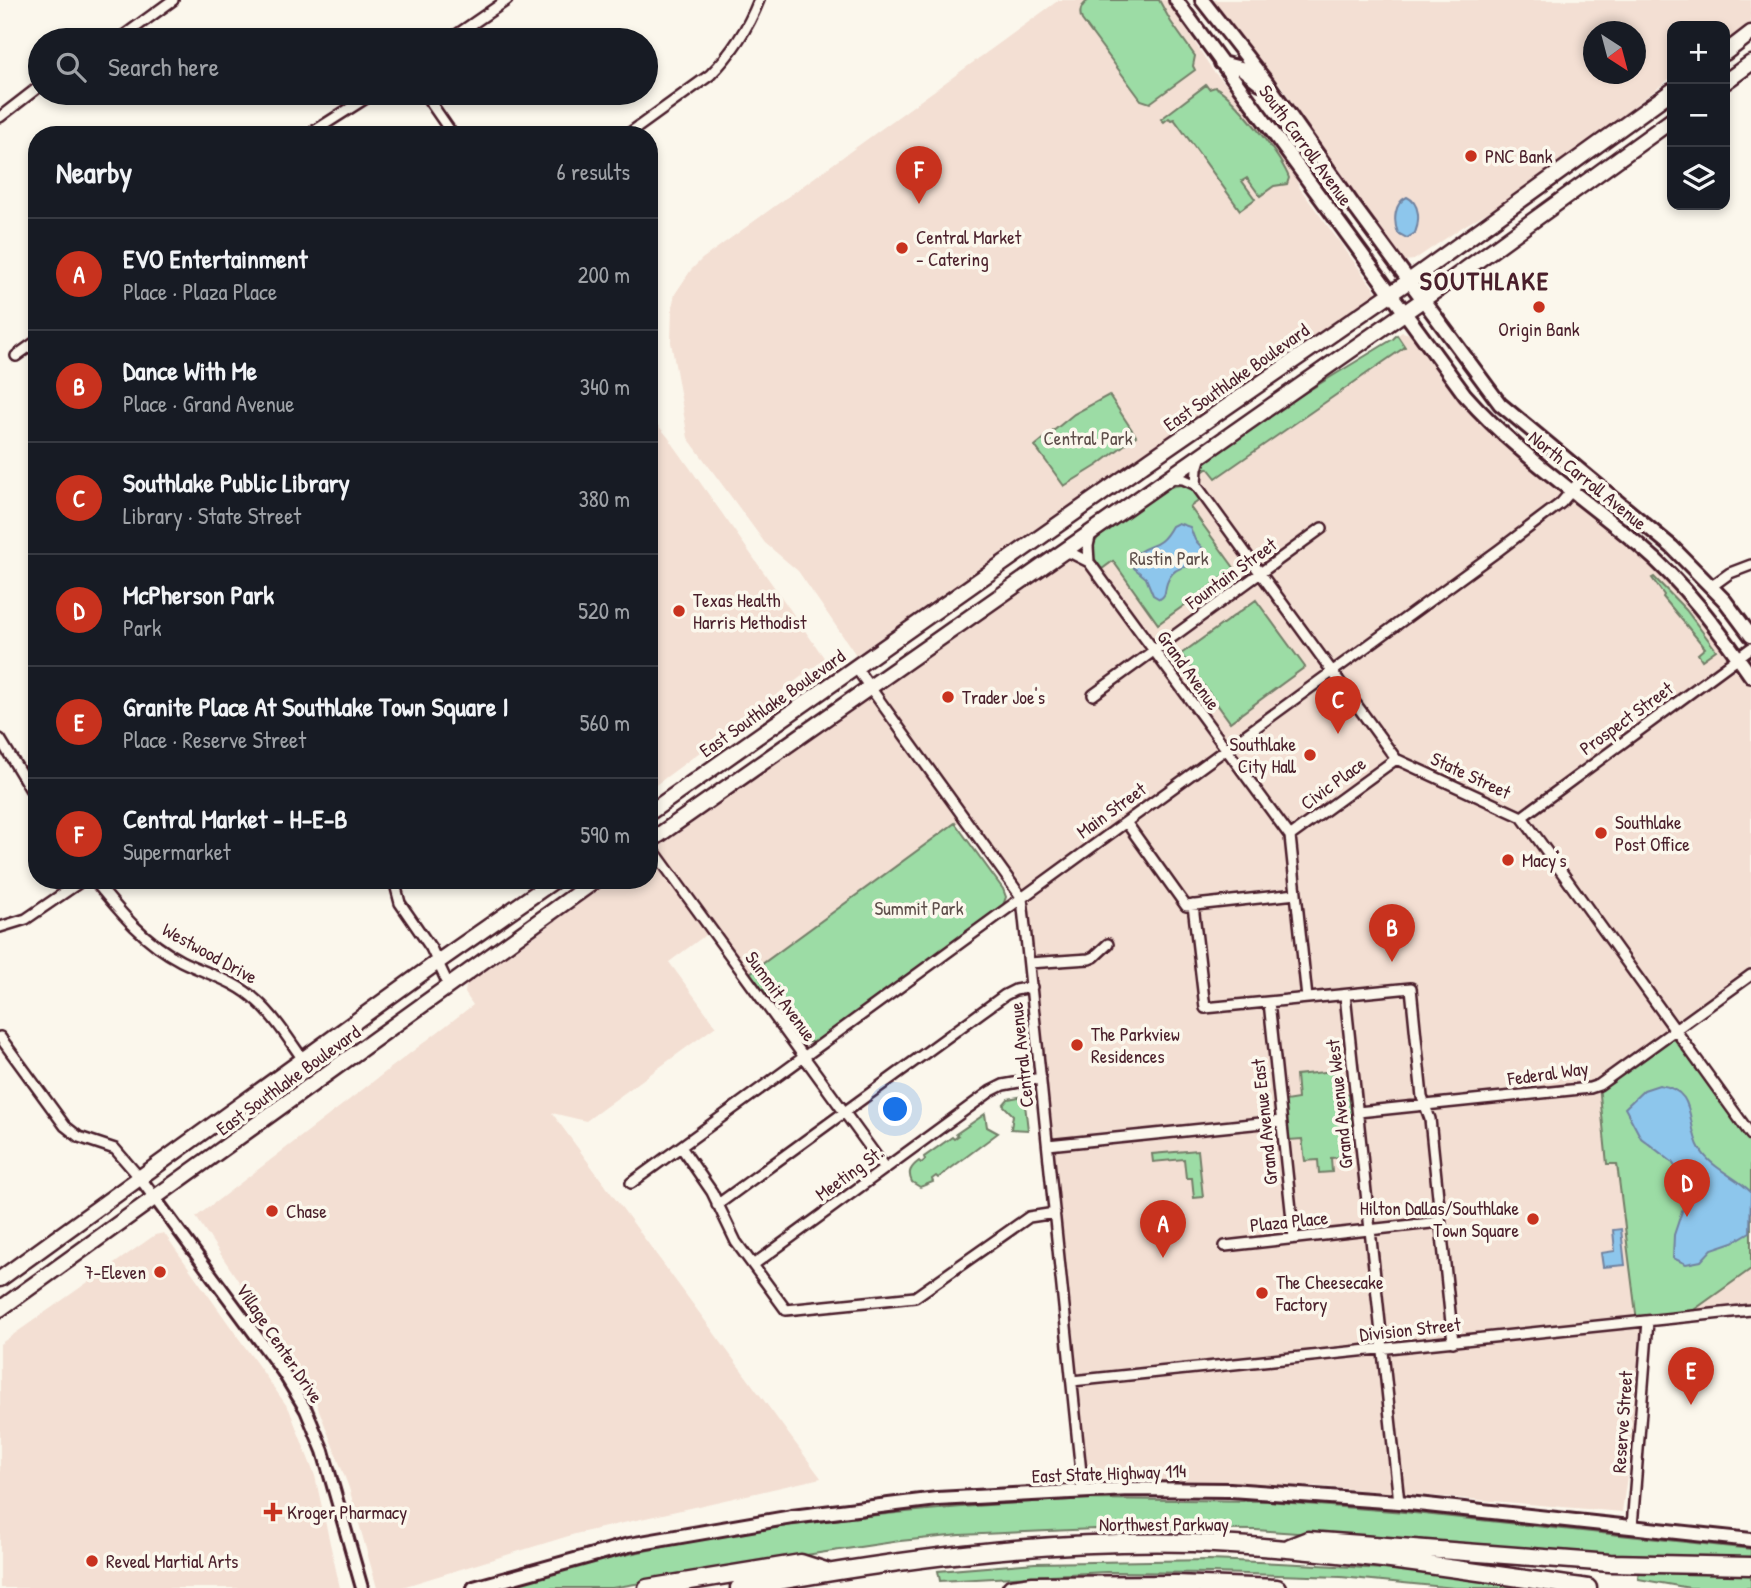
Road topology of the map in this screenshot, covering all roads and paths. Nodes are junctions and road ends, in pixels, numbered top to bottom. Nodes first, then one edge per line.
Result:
1 (173, 0) edge
2 (507, 0) edge
3 (759, 0) edge
4 (1177, 0) edge
5 (1202, 0) edge
6 (1188, 16) junction
7 (134, 28) edge
8 (466, 28) edge
9 (1751, 33) edge
10 (1730, 49) edge
11 (1244, 53) junction
12 (1221, 63) junction
13 (1751, 63) edge
14 (1730, 78) edge
15 (28, 95) edge
16 (1667, 96) edge
17 (1279, 99) junction
18 (355, 105) edge
19 (432, 105) edge
20 (0, 117) edge
21 (1667, 124) edge
22 (322, 126) edge
23 (447, 126) edge
24 (639, 126) edge
25 (1409, 281) junction
26 (1391, 293) junction
27 (1423, 300) junction
28 (1404, 312) junction
29 (28, 347) edge
30 (16, 356) dead end
31 (1203, 453) junction
32 (1167, 478) junction
33 (1196, 485) junction
34 (1572, 490) junction
35 (1611, 498) junction
36 (1322, 528) dead end
37 (1092, 531) junction
38 (1061, 552) junction
39 (1089, 562) junction
40 (1751, 565) edge
41 (1260, 573) junction
42 (1712, 586) junction
43 (1751, 636) edge
44 (1751, 648) edge
45 (1154, 651) junction
46 (1738, 657) junction
47 (856, 668) junction
48 (1332, 672) junction
49 (1751, 676) edge
50 (870, 687) junction
51 (1093, 695) dead end
52 (0, 739) edge
53 (1226, 749) junction
54 (1396, 759) junction
55 (28, 785) edge
56 (658, 807) edge
57 (1522, 817) junction
58 (1126, 822) junction
59 (1290, 836) junction
60 (658, 837) edge
61 (658, 855) edge
62 (70, 889) edge
63 (101, 889) edge
64 (396, 889) edge
65 (542, 889) edge
66 (584, 889) edge
67 (1296, 894) junction
68 (1023, 898) junction
69 (1193, 905) junction
70 (0, 928) edge
71 (1108, 944) dead end
72 (439, 961) junction
73 (1029, 963) junction
74 (1751, 975) edge
75 (449, 986) junction
76 (1032, 987) junction
77 (1345, 995) junction
78 (1307, 998) junction
79 (1269, 1002) junction
80 (1674, 1029) junction
81 (0, 1037) edge
82 (805, 1057) junction
83 (304, 1060) junction
84 (1041, 1078) junction
85 (1424, 1105) junction
86 (844, 1112) junction
87 (1358, 1112) junction
88 (1282, 1121) junction
89 (1751, 1135) edge
90 (1048, 1144) junction
91 (681, 1147) junction
92 (885, 1168) junction
93 (140, 1178) junction
94 (631, 1183) dead end
95 (155, 1199) junction
96 (717, 1205) junction
97 (1055, 1213) junction
98 (1440, 1222) junction
99 (1370, 1230) junction
100 (1294, 1238) junction
101 (1225, 1246) dead end
102 (753, 1265) junction
103 (0, 1279) edge
104 (0, 1309) edge
105 (1751, 1310) edge
106 (1648, 1321) junction
107 (1453, 1342) junction
108 (1382, 1349) junction
109 (1072, 1381) junction
110 (1083, 1492) junction
111 (1399, 1502) junction
112 (1632, 1527) junction
113 (1751, 1540) edge
114 (1287, 1549) junction
115 (1751, 1566) edge
116 (828, 1572) junction
117 (1037, 1587) edge
118 (362, 1588) edge
119 (474, 1588) edge
120 (647, 1588) edge
121 (739, 1588) edge
122 (1011, 1588) edge
123 (1277, 1588) edge
124 (1588, 1588) edge

1 - 7 street
2 - 8 street
3 - 24 street
4 - 6 main road, South Carroll Avenue
5 - 11 main road, South Carroll Avenue
6 - 11 main road
6 - 12 main road, South Carroll Avenue
9 - 10 main road
11 - 17 main road, South Carroll Avenue
12 - 17 main road
12 - 26 main road, South Carroll Avenue
13 - 14 main road
15 - 20 street
16 - 25 main road, East Southlake Boulevard
17 - 25 main road, South Carroll Avenue
18 - 22 street
19 - 23 street
21 - 27 main road
25 - 26 main road, East Southlake Boulevard
25 - 27 main road, South Carroll Avenue
26 - 28 main road, South Carroll Avenue
26 - 47 main road, East Southlake Boulevard
27 - 28 main road
27 - 35 main road, North Carroll Avenue
28 - 31 main road
28 - 34 main road, North Carroll Avenue
29 - 30 street
31 - 32 main road
31 - 33 street
32 - 33 street
32 - 37 main road
33 - 41 street, State Street
34 - 35 street
34 - 46 main road, North Carroll Avenue
34 - 48 street, Main Street
35 - 42 main road, North Carroll Avenue
36 - 41 street, Fountain Street
37 - 38 main road
37 - 39 street
38 - 39 street
38 - 50 main road
39 - 45 street, Grand Avenue
40 - 42 street
41 - 45 street, Fountain Street
41 - 48 street, State Street
42 - 43 main road, North Carroll Avenue
44 - 46 street, Prospect Street
45 - 51 street, Fountain Street
45 - 53 street, Grand Avenue
46 - 49 main road, North Carroll Avenue
46 - 57 street, Prospect Street
47 - 50 street
47 - 56 main road, East Southlake Boulevard
48 - 53 street, Main Street
48 - 54 street, State Street
50 - 60 main road
50 - 68 street
52 - 55 street
53 - 58 street, Main Street
53 - 59 street, Grand Avenue
54 - 57 street, State Street
54 - 59 street, Civic Place
57 - 80 street, State Street
58 - 68 street, Main Street
58 - 69 street
59 - 67 street
61 - 82 street, Summit Avenue
62 - 70 street
63 - 83 street, Westwood Drive
64 - 72 street
65 - 72 main road, East Southlake Boulevard
66 - 75 main road, East Southlake Boulevard
67 - 69 street
67 - 78 street
68 - 73 street, Central Avenue
68 - 82 street, Main Street
69 - 79 street
71 - 73 street
72 - 75 street
72 - 83 main road, East Southlake Boulevard
73 - 76 street, Central Avenue
74 - 80 street, Federal Way
75 - 95 main road, East Southlake Boulevard
76 - 84 street, Central Avenue
76 - 86 street
77 - 78 street
77 - 85 street
77 - 87 street, Grand Avenue West
78 - 79 street
79 - 88 street, Grand Avenue East
80 - 85 street, Federal Way
80 - 89 street, State Street
81 - 93 street
82 - 86 street, Summit Avenue
82 - 91 street, Main Street
83 - 93 main road, East Southlake Boulevard
84 - 90 street, Central Avenue
84 - 92 street, Meeting St.
85 - 87 street, Federal Way
85 - 98 street
86 - 92 street, Summit Avenue
86 - 96 street
87 - 99 street, Grand Avenue West
88 - 90 street
88 - 100 street, Grand Avenue East
90 - 97 street, Central Avenue
91 - 94 street, Main Street
91 - 96 street
92 - 102 street, Meeting St.
93 - 95 street, Village Center Drive
93 - 103 main road, East Southlake Boulevard
95 - 104 main road, East Southlake Boulevard
95 - 118 street, Village Center Drive
96 - 102 street
97 - 102 street
97 - 109 street, Central Avenue
98 - 99 street, Plaza Place
98 - 107 street
99 - 100 street, Plaza Place
99 - 108 street, Grand Avenue West
100 - 101 street, Plaza Place
105 - 106 street, Division Street
106 - 107 street, Division Street
106 - 112 street, Reserve Street
107 - 108 street, Division Street
108 - 109 street, Division Street
108 - 111 street, Grand Avenue West
109 - 110 street, Central Avenue
110 - 111 main road, East State Highway 114
110 - 119 main road, East State Highway 114
111 - 112 main road, East State Highway 114
112 - 113 main road, East State Highway 114
114 - 115 highway
114 - 116 highway, Northwest Parkway
114 - 124 highway, Northwest Parkway
116 - 120 highway
116 - 121 highway, Northwest Parkway
117 - 122 highway
117 - 123 highway

